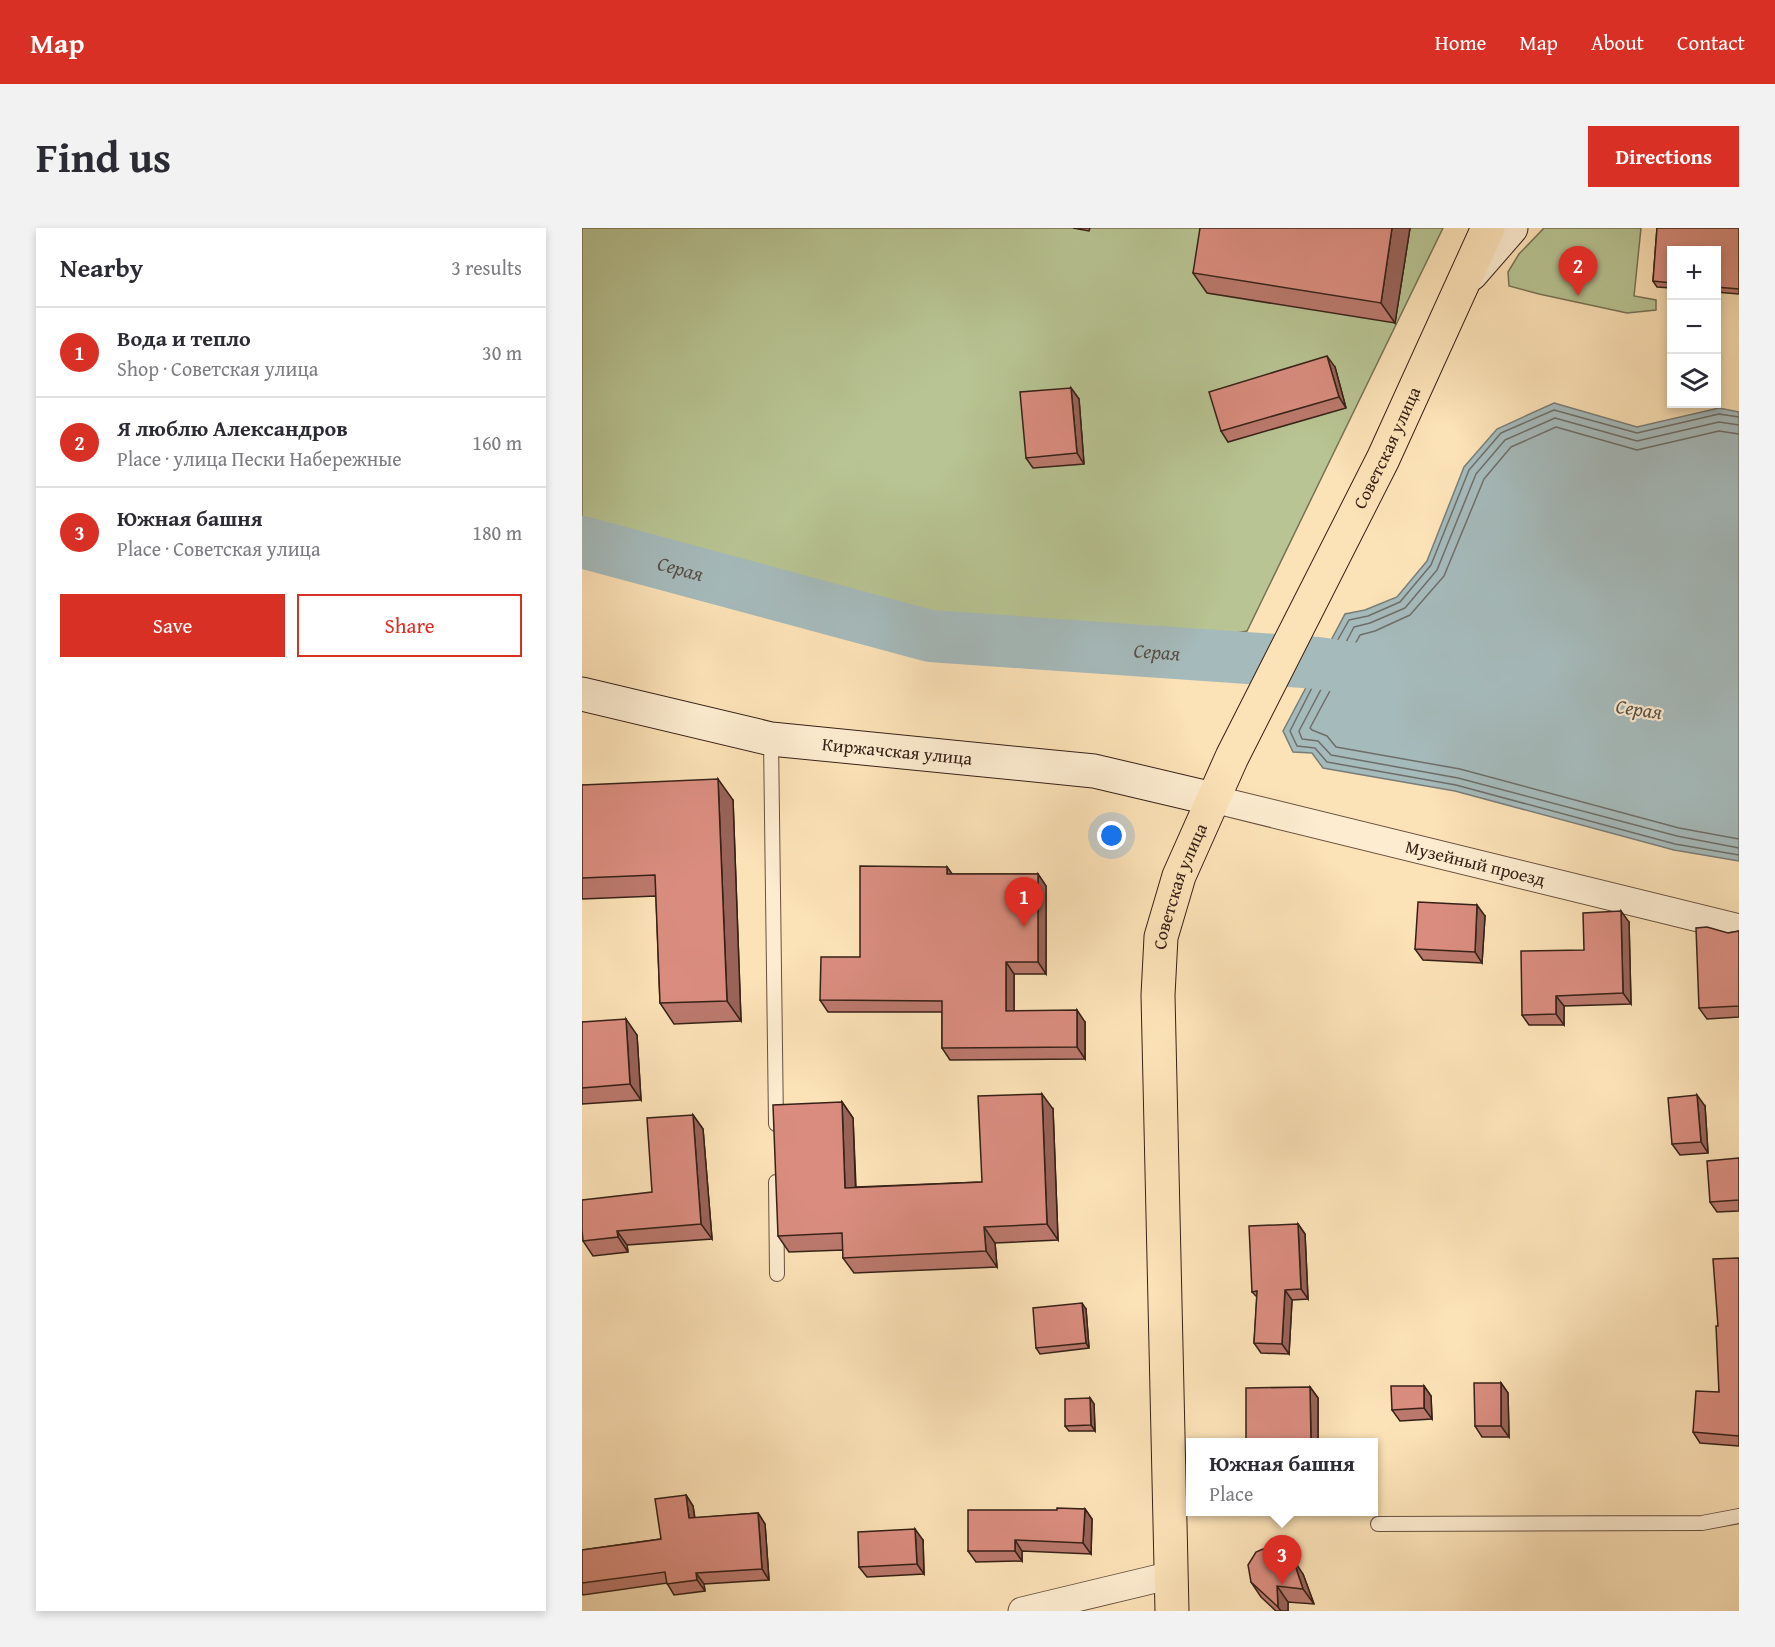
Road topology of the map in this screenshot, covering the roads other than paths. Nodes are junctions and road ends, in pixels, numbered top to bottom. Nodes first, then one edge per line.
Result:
1 (1489, 229) edge
2 (582, 694) edge
3 (771, 739) junction
4 (1213, 799) junction
5 (1739, 928) edge
6 (776, 1143) edge
7 (776, 1167) edge
8 (777, 1274) dead end
9 (1739, 1516) edge
10 (1378, 1524) dead end
11 (1172, 1575) junction
12 (1022, 1611) edge
13 (1172, 1611) edge

1 - 4 main road, Советская улица
2 - 3 street, Киржачская улица
3 - 4 street, Киржачская улица
3 - 6 lane
4 - 5 street, Музейный проезд
4 - 11 main road, Советская улица
7 - 8 lane
9 - 10 lane
11 - 12 street
11 - 13 main road, Советская улица

